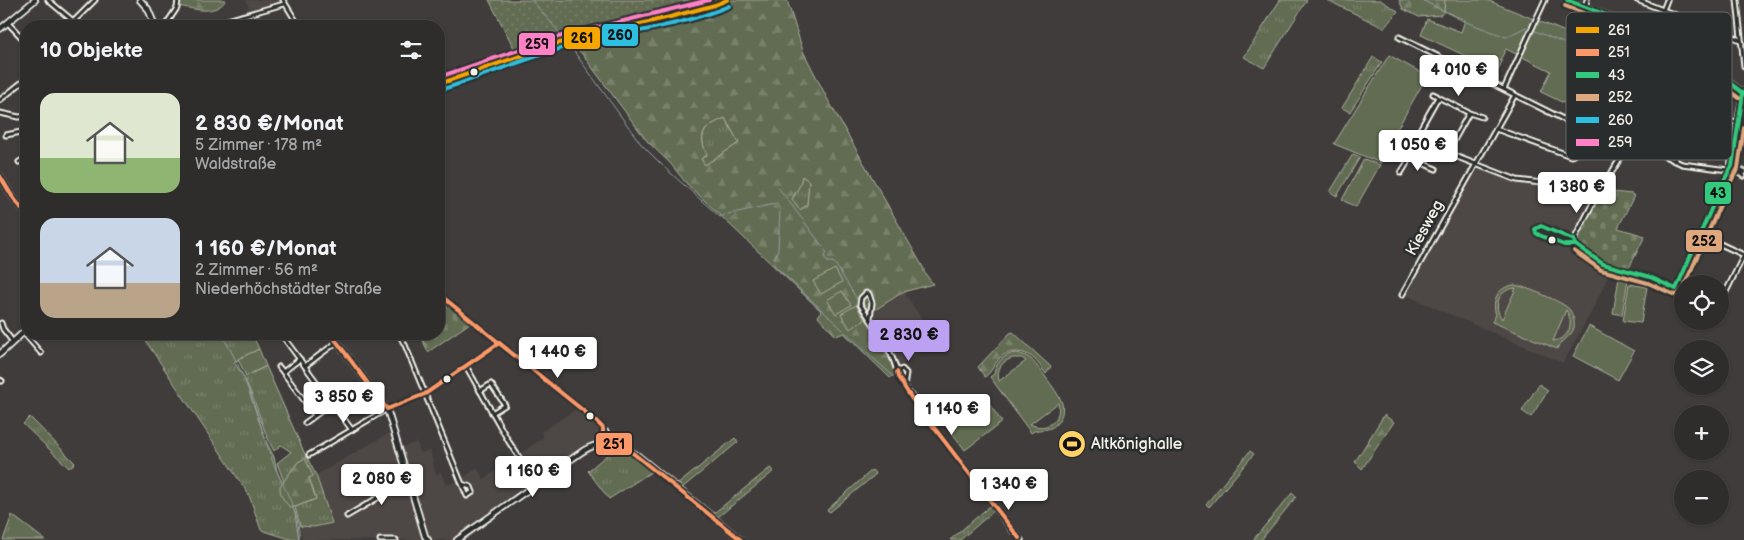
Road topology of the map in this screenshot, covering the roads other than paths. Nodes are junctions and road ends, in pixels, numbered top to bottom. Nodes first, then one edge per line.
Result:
1 (34, 0) edge
2 (48, 0) edge
3 (95, 0) edge
4 (140, 0) edge
5 (178, 0) edge
6 (727, 0) edge
7 (1545, 0) edge
8 (1568, 0) edge
9 (1587, 0) edge
10 (1637, 0) edge
11 (1667, 0) edge
12 (1737, 0) edge
13 (284, 2) edge
14 (714, 3) edge
15 (1585, 7) junction
16 (1663, 10) junction
17 (1584, 12) edge
18 (1598, 12) edge
19 (1668, 12) edge
20 (242, 16) junction
21 (71, 20) edge
22 (75, 20) edge
23 (153, 20) edge
24 (169, 20) edge
25 (228, 20) edge
26 (244, 20) edge
27 (295, 20) edge
28 (8, 23) junction
29 (0, 29) edge
30 (20, 36) edge
31 (1732, 37) edge
32 (1399, 38) dead end
33 (1742, 43) junction
34 (1744, 66) edge
35 (445, 82) edge
36 (20, 83) edge
37 (1732, 83) edge
38 (1504, 89) junction
39 (1744, 92) edge
40 (1433, 94) dead end
41 (1515, 95) junction
42 (1438, 99) junction
43 (0, 100) edge
44 (0, 113) edge
45 (1469, 113) junction
46 (20, 117) edge
47 (1482, 117) dead end
48 (1566, 120) edge
49 (1740, 122) edge
50 (1496, 130) junction
51 (20, 132) edge
52 (1400, 135) dead end
53 (6, 136) dead end
54 (1414, 140) junction
55 (1418, 143) junction
56 (1395, 151) dead end
57 (1447, 153) junction
58 (1566, 154) edge
59 (1410, 158) junction
60 (1619, 160) edge
61 (1674, 161) edge
62 (1476, 165) junction
63 (1732, 168) junction
64 (1436, 169) dead end
65 (1401, 173) dead end
66 (1744, 174) edge
67 (0, 176) edge
68 (1598, 190) junction
69 (20, 205) edge
70 (1701, 235) junction
71 (1744, 255) edge
72 (1729, 286) edge
73 (1402, 295) dead end
74 (445, 299) edge
75 (870, 318) junction
76 (1, 323) dead end
77 (20, 336) edge
78 (32, 340) edge
79 (286, 340) edge
80 (332, 340) edge
81 (335, 340) edge
82 (402, 340) edge
83 (13, 342) junction
84 (500, 343) junction
85 (41, 353) dead end
86 (0, 354) edge
87 (300, 359) junction
88 (305, 366) junction
89 (466, 366) junction
90 (279, 367) dead end
91 (283, 372) junction
92 (897, 372) junction
93 (904, 387) junction
94 (480, 391) junction
95 (425, 394) junction
96 (332, 403) junction
97 (387, 409) junction
98 (492, 413) junction
99 (315, 415) junction
100 (305, 422) dead end
101 (352, 430) junction
102 (606, 443) junction
103 (309, 454) dead end
104 (522, 462) dead end
105 (408, 480) junction
106 (462, 484) dead end
107 (347, 516) dead end
108 (1019, 539) edge
109 (380, 540) edge
110 (396, 540) edge
111 (428, 540) edge
112 (457, 540) edge
113 (741, 540) edge

1 - 28 street
2 - 21 street
3 - 22 street
4 - 23 street
5 - 24 street
6 - 14 street
7 - 38 street
8 - 15 street
9 - 15 street
10 - 16 street
11 - 16 street
12 - 33 street
13 - 20 street
13 - 27 street
14 - 35 street
15 - 17 street
15 - 18 street
16 - 19 street
20 - 25 street
20 - 26 street
28 - 29 street
28 - 30 street
31 - 33 street
32 - 38 street
33 - 34 street
36 - 43 street
37 - 39 street
38 - 41 street
39 - 49 street
40 - 42 street
41 - 48 street
41 - 50 street, Kiesweg
42 - 45 street
42 - 54 street
44 - 46 street
45 - 47 street
45 - 57 street
49 - 63 street
50 - 58 street
50 - 62 street, Kiesweg
51 - 53 street
52 - 54 street
54 - 55 street
55 - 57 street
55 - 59 street
56 - 59 street
57 - 62 street
59 - 64 street
59 - 65 street
60 - 68 street
61 - 63 street
62 - 68 street
62 - 73 street, Kiesweg
63 - 66 street
63 - 70 street
67 - 69 street
68 - 70 street
70 - 71 street
71 - 72 street
74 - 84 street
75 - 75 street
75 - 92 street
76 - 83 street
77 - 83 street
78 - 85 street
79 - 87 street
80 - 88 street
81 - 97 street
82 - 95 street
83 - 86 street
84 - 89 street
84 - 102 street
87 - 88 street
87 - 91 street
88 - 96 street
89 - 94 street
89 - 95 street
90 - 91 street
91 - 99 street
92 - 93 street
92 - 93 street
93 - 108 street
94 - 98 street
94 - 98 street
95 - 97 street
95 - 106 street
96 - 99 street
96 - 101 street
97 - 101 street
97 - 105 street
98 - 104 street
99 - 100 street
101 - 103 street
102 - 112 street
102 - 113 street
105 - 107 street
105 - 111 street
109 - 110 street

